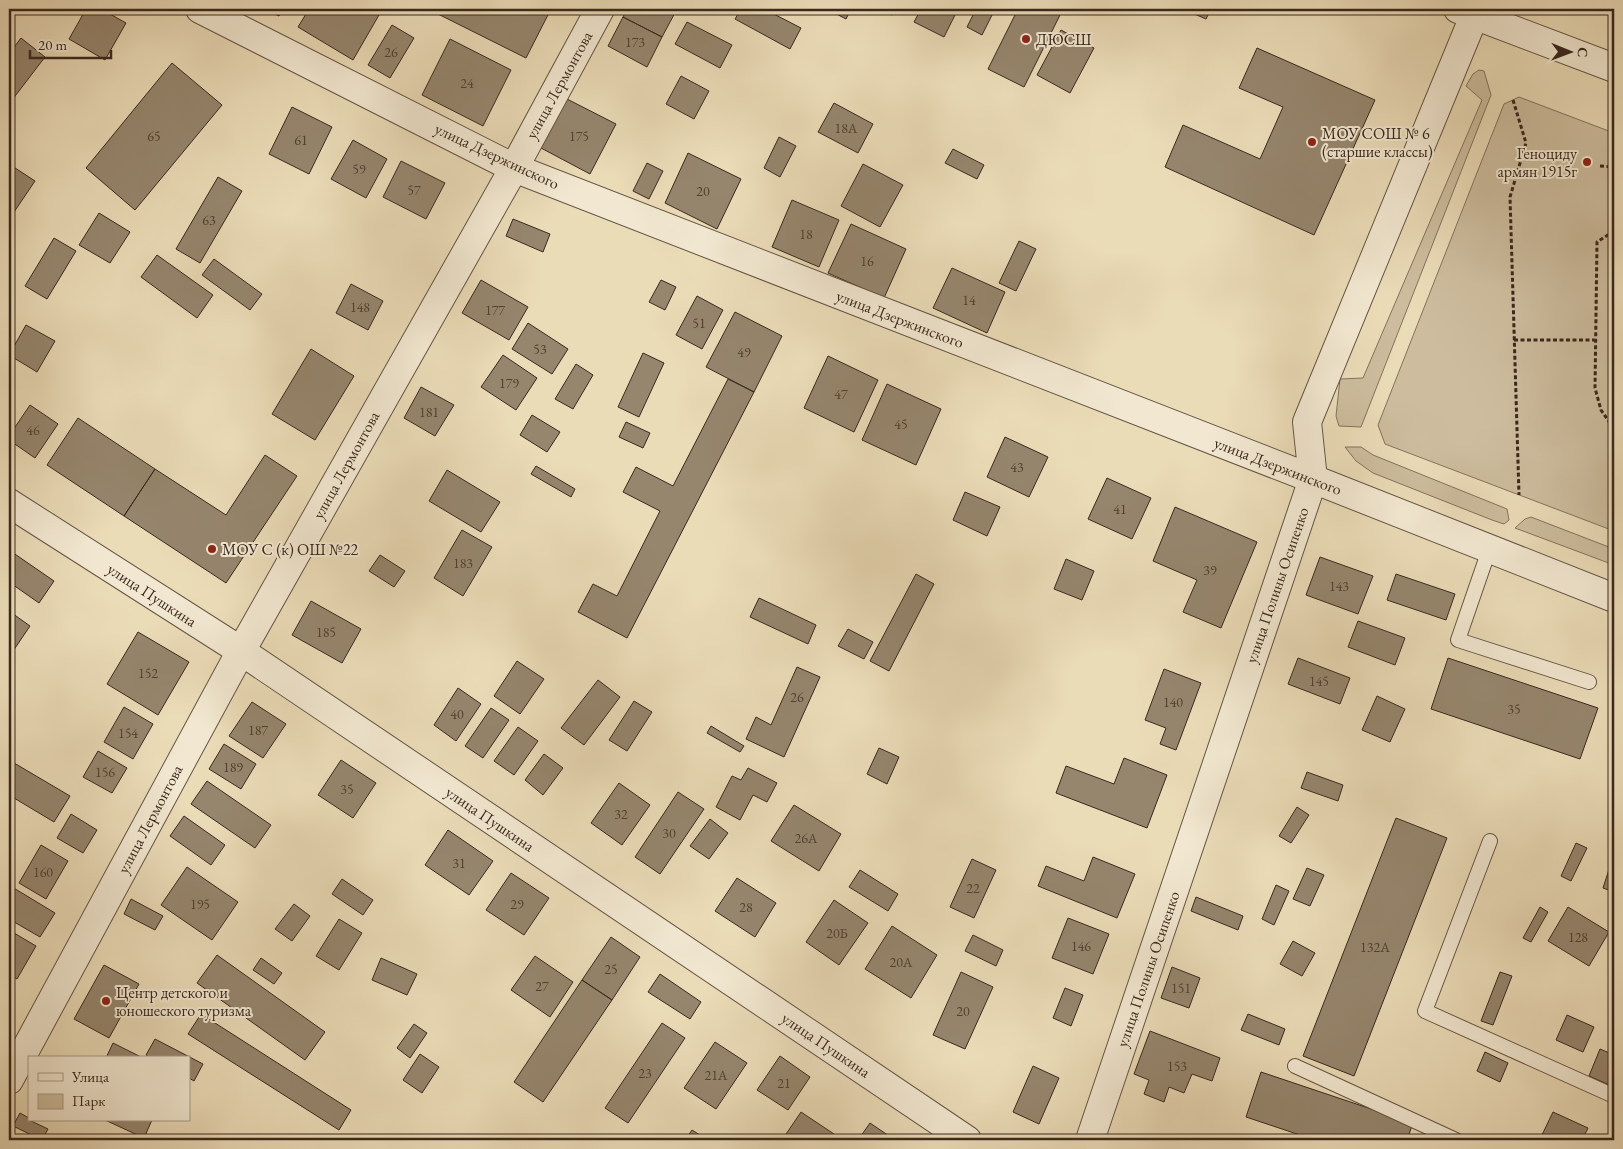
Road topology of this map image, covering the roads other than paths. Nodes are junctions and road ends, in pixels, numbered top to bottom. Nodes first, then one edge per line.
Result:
1 (200, 9) edge
2 (600, 9) edge
3 (1470, 11) edge
4 (1614, 68) edge
5 (514, 168) junction
6 (1313, 479) junction
7 (9, 503) edge
8 (1489, 550) junction
9 (1614, 598) edge
10 (241, 651) junction
11 (1590, 682) dead end
12 (1490, 841) dead end
13 (1294, 1066) dead end
14 (9, 1080) edge
15 (1614, 1096) edge
16 (1430, 1135) edge
17 (967, 1140) edge
18 (1090, 1140) edge
19 (1456, 1140) edge

1 - 5 street, улица Дзержинского
2 - 5 street, улица Лермонтова
3 - 4 street
3 - 6 street, улица Полины Осипенко
5 - 6 street, улица Дзержинского
5 - 10 street, улица Лермонтова
6 - 8 street, улица Дзержинского
6 - 18 street, улица Полины Осипенко
7 - 10 street, улица Пушкина
8 - 9 street, улица Дзержинского
8 - 11 lane
10 - 14 street, улица Лермонтова
10 - 17 street, улица Пушкина
12 - 15 lane
13 - 16 lane
16 - 19 lane

